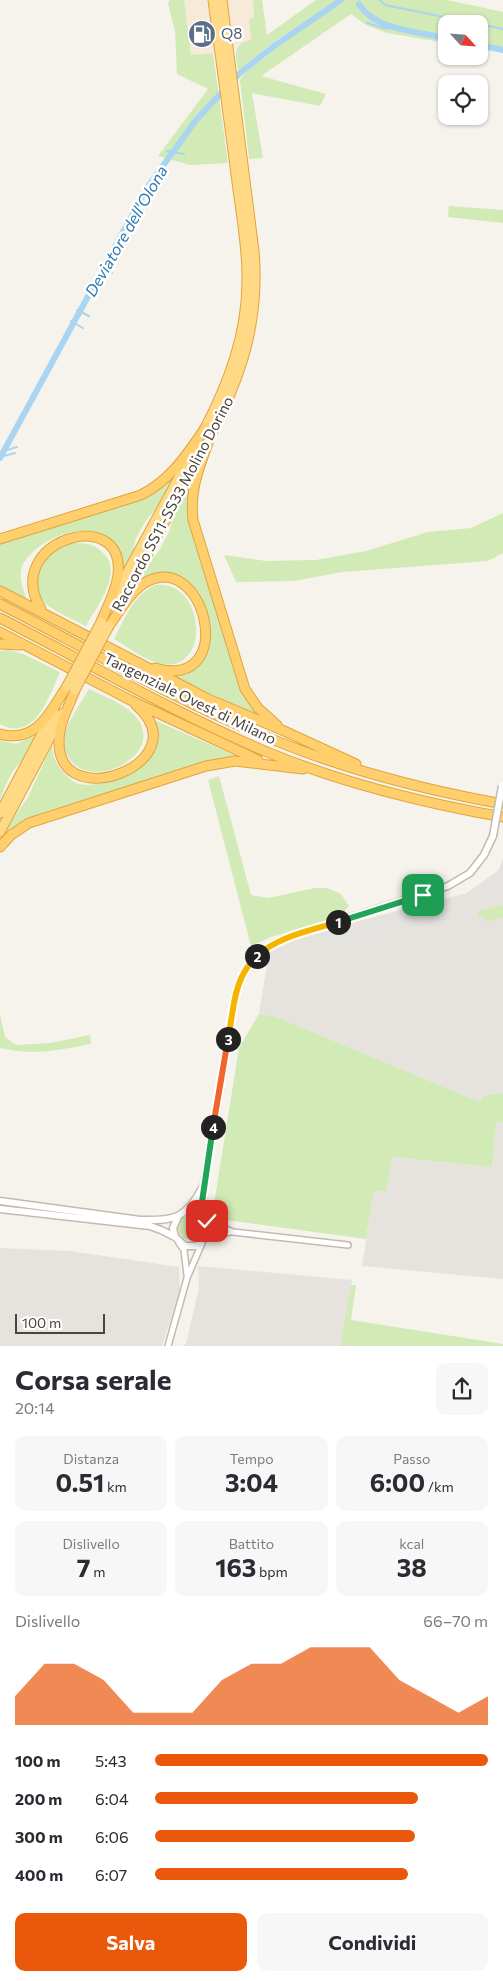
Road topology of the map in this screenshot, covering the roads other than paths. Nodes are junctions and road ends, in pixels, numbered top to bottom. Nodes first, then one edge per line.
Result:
1 (213, 0) edge
2 (222, 0) edge
3 (237, 153) junction
4 (210, 429) junction
5 (0, 539) edge
6 (0, 591) edge
7 (0, 604) edge
8 (46, 615) junction
9 (0, 618) edge
10 (105, 624) junction
11 (0, 632) edge
12 (0, 644) edge
13 (30, 647) junction
14 (147, 666) junction
15 (71, 688) junction
16 (130, 700) junction
17 (282, 730) junction
18 (0, 734) edge
19 (270, 764) junction
20 (324, 772) junction
21 (382, 776) junction
22 (502, 784) edge
23 (503, 804) edge
24 (0, 813) edge
25 (503, 817) edge
26 (0, 832) edge
27 (0, 847) edge
28 (204, 1184) junction
29 (0, 1202) edge
30 (0, 1209) edge
31 (186, 1212) junction
32 (202, 1215) junction
33 (178, 1217) junction
34 (207, 1221) junction
35 (233, 1232) junction
36 (177, 1239) junction
37 (204, 1240) junction
38 (348, 1245) dead end
39 (187, 1278) junction
40 (168, 1346) edge

1 - 3 highway
2 - 3 highway
3 - 4 highway, Raccordo SS11-SS33 Molino Dorino
4 - 5 highway
4 - 10 highway, Raccordo SS11-SS33 Molino Dorino
4 - 17 highway
6 - 8 highway
7 - 21 highway, Tangenziale Ovest di Milano
8 - 10 highway
8 - 14 highway
9 - 20 highway, Tangenziale Ovest di Milano
10 - 14 highway
10 - 15 highway, Raccordo SS11-SS33 Molino Dorino, bridge
11 - 13 highway
12 - 13 highway
13 - 16 highway
14 - 17 highway
15 - 16 highway
15 - 18 highway
15 - 24 highway, Raccordo SS11-SS33 Molino Dorino
15 - 26 highway, Raccordo SS11-SS33 Molino Dorino
16 - 19 highway
17 - 21 highway
19 - 20 highway
19 - 27 highway
20 - 25 highway, Tangenziale Ovest di Milano
21 - 23 highway, Tangenziale Ovest di Milano
22 - 28 street, bridge
28 - 31 street
28 - 32 street
29 - 33 street
30 - 36 street
31 - 32 street
31 - 33 street
32 - 34 street
33 - 36 street
34 - 35 street
34 - 37 street
35 - 37 street
35 - 38 street
36 - 37 street
36 - 39 street
37 - 39 street
39 - 40 street

